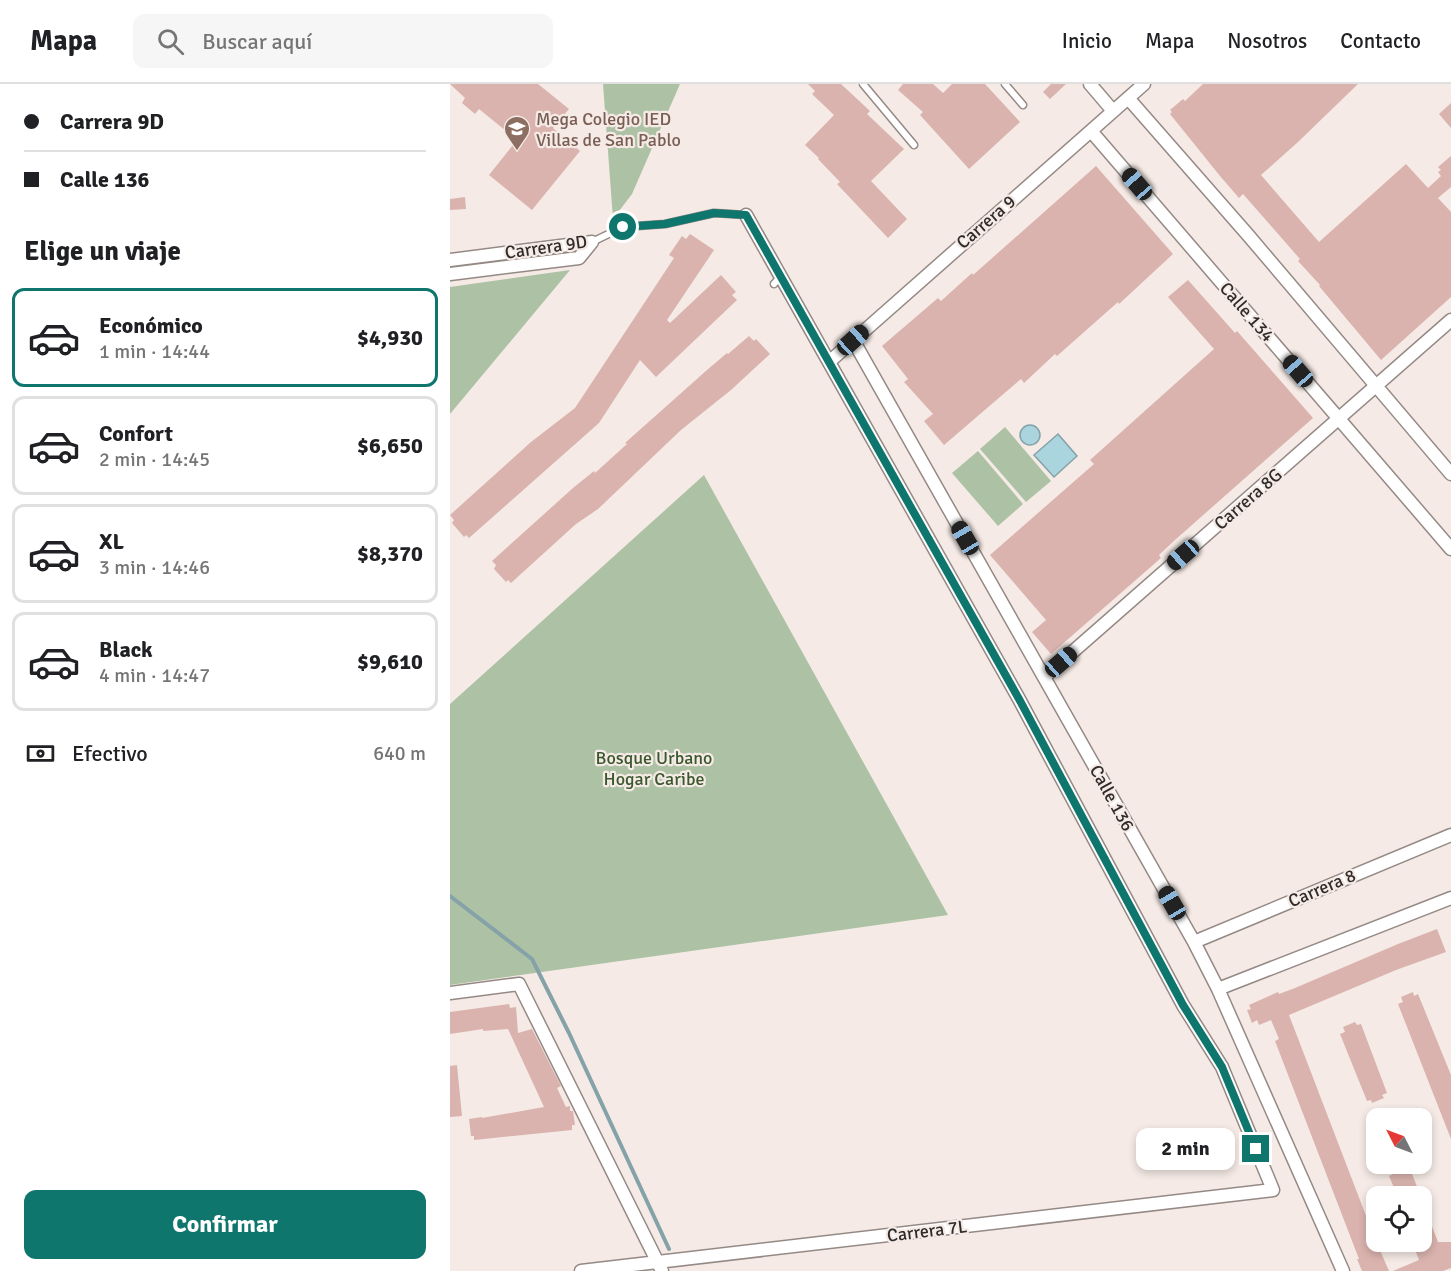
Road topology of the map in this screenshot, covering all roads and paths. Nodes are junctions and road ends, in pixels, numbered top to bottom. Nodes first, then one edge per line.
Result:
1 (863, 84) edge
2 (1005, 84) edge
3 (1090, 84) edge
4 (1144, 84) edge
5 (1128, 98) junction
6 (1023, 105) dead end
7 (1113, 111) junction
8 (1091, 131) junction
9 (914, 145) dead end
10 (746, 215) joint
11 (592, 242) junction
12 (450, 260) edge
13 (450, 274) edge
14 (1451, 320) edge
15 (853, 340) junction
16 (829, 362) junction
17 (1376, 386) junction
18 (1339, 419) junction
19 (1451, 474) edge
20 (1451, 549) edge
21 (1044, 677) junction
22 (1451, 835) edge
23 (1451, 898) edge
24 (1194, 942) junction
25 (1218, 989) junction
26 (450, 993) edge
27 (1273, 1190) joint
28 (660, 1267) edge
29 (581, 1271) edge
30 (1343, 1271) edge

1 - 9 lane
2 - 6 lane
3 - 7 street
4 - 5 street, Carrera 9
5 - 7 street, Carrera 9
5 - 17 street
7 - 8 street, Carrera 9
8 - 15 street, Carrera 9
8 - 18 street, Calle 134
10 - 11 lane, Carrera 9D
10 - 16 street, Calle 136
11 - 12 street, Carrera 9D
11 - 13 street
14 - 17 street, Carrera 8G
15 - 16 street, Carrera 9
15 - 21 street, Calle 136
16 - 27 street, Calle 136
17 - 18 street, Carrera 8G
17 - 19 street
18 - 20 street, Calle 134
18 - 21 street, Carrera 8G
21 - 24 street, Calle 136
22 - 24 street, Carrera 8
23 - 25 street
24 - 25 street, Calle 136
25 - 30 street, Calle 136
26 - 28 street
27 - 28 street, Carrera 7L
28 - 29 street, Carrera 7L

